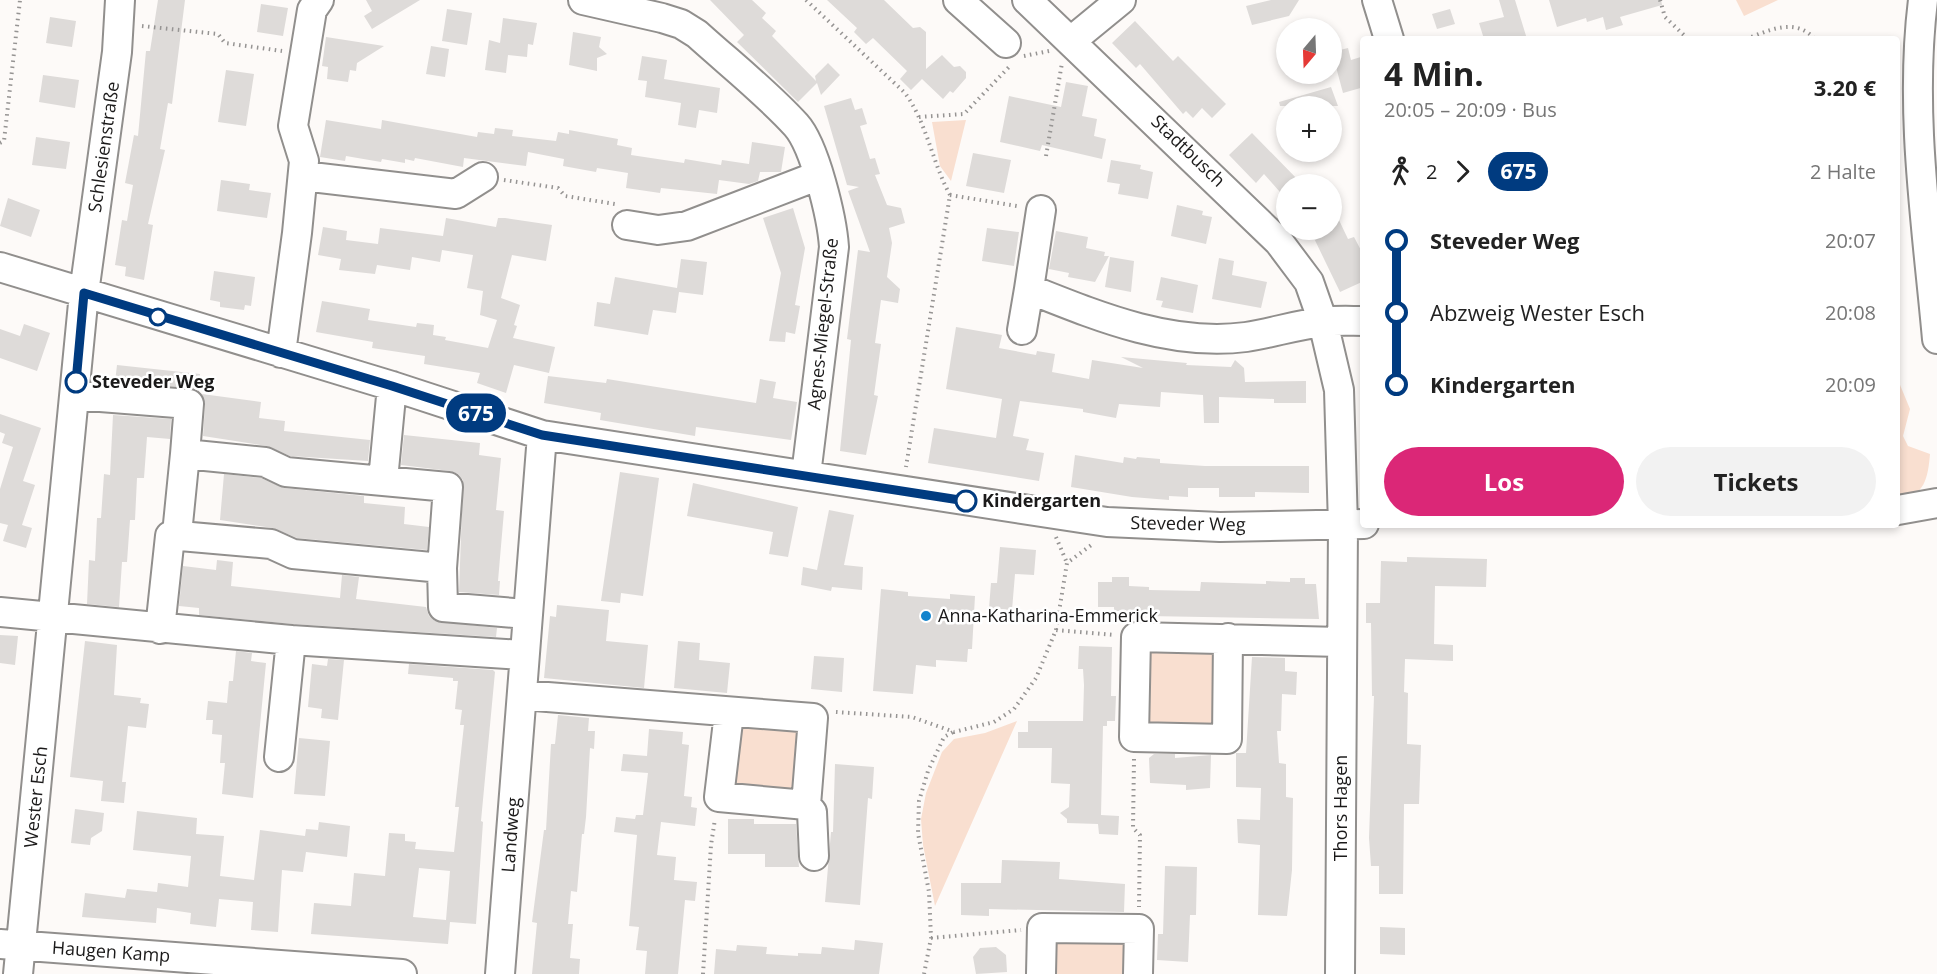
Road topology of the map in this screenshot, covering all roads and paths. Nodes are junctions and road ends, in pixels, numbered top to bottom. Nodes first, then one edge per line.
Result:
1 (20, 0) edge
2 (319, 0) edge
3 (583, 0) edge
4 (806, 0) edge
5 (958, 0) edge
6 (1027, 0) edge
7 (1121, 0) edge
8 (1377, 0) edge
9 (1660, 0) edge
10 (1923, 0) edge
11 (120, 5) edge
12 (1388, 36) edge
13 (1685, 36) edge
14 (1755, 36) edge
15 (1812, 36) edge
16 (1071, 41) junction
17 (304, 55) junction
18 (1012, 55) junction
19 (919, 117) junction
20 (0, 143) edge
21 (1046, 156) dead end
22 (303, 176) junction
23 (817, 176) junction
24 (483, 177) joint
25 (950, 195) junction
26 (1041, 210) joint
27 (627, 225) joint
28 (0, 267) edge
29 (1029, 289) junction
30 (84, 293) junction
31 (1360, 321) edge
32 (1323, 322) junction
33 (1022, 330) dead end
34 (1937, 339) edge
35 (281, 353) junction
36 (392, 386) junction
37 (75, 395) junction
38 (542, 435) junction
39 (185, 454) junction
40 (806, 475) junction
41 (383, 480) junction
42 (903, 491) junction
43 (1937, 503) edge
44 (1900, 510) edge
45 (1107, 522) junction
46 (1353, 524) edge
47 (180, 536) junction
48 (442, 568) junction
49 (0, 612) edge
50 (526, 614) junction
51 (54, 619) junction
52 (160, 629) junction
53 (1056, 630) junction
54 (1136, 637) junction
55 (1228, 638) junction
56 (291, 640) junction
57 (1341, 642) junction
58 (523, 655) junction
59 (522, 695) junction
60 (729, 713) junction
61 (813, 718) junction
62 (954, 732) junction
63 (1134, 737) junction
64 (279, 758) dead end
65 (719, 797) junction
66 (806, 805) junction
67 (814, 856) dead end
68 (1042, 928) junction
69 (1139, 929) junction
70 (931, 938) junction
71 (11, 945) edge
72 (18, 974) edge
73 (402, 974) edge
74 (500, 974) edge
75 (704, 974) edge
76 (924, 974) edge
77 (1041, 974) edge
78 (1138, 974) edge
79 (1340, 974) edge

1 - 20 path
2 - 17 street
3 - 23 street, Agnes-Miegel-Straße
4 - 19 path
5 - 18 street
6 - 16 street, Stadtbusch
7 - 16 street
8 - 12 street
9 - 13 path
10 - 34 street
11 - 17 path
11 - 30 street, Schlesienstraße
14 - 15 path
16 - 18 path
16 - 21 path
16 - 32 street, Stadtbusch
17 - 22 street
18 - 19 path
19 - 25 path
22 - 24 street
22 - 35 street
23 - 27 street
23 - 40 street, Agnes-Miegel-Straße
24 - 27 path
25 - 26 path
25 - 42 path
26 - 29 street
28 - 30 street, Steveder Weg
29 - 32 street
29 - 33 street
30 - 35 street, Steveder Weg
30 - 37 street, Wester Esch
31 - 32 street
32 - 46 street, Stadtbusch
35 - 36 street, Steveder Weg
36 - 38 street, Steveder Weg
36 - 41 street
37 - 39 street
37 - 51 street, Wester Esch
38 - 40 street, Steveder Weg
38 - 50 street, Landweg
39 - 41 street
39 - 47 street
40 - 42 street, Steveder Weg
41 - 48 street
42 - 45 street, Steveder Weg
43 - 44 street
45 - 46 street, Steveder Weg
45 - 53 path
46 - 57 street, Thors Hagen
47 - 48 street
47 - 52 street
48 - 50 street
49 - 51 street
50 - 58 street, Landweg
51 - 52 street
51 - 71 street, Wester Esch
52 - 56 street
53 - 54 path
53 - 62 path
54 - 55 street
54 - 63 street
55 - 57 street
55 - 63 street
56 - 58 street
56 - 64 street
57 - 79 street, Thors Hagen
58 - 59 street, Landweg
59 - 60 street
59 - 74 street, Landweg
60 - 61 street
60 - 65 street
61 - 62 path
61 - 66 street
62 - 70 path
63 - 69 path
65 - 66 street
65 - 75 path
66 - 67 street
68 - 69 street
68 - 70 path
68 - 77 street
69 - 78 street
70 - 76 path
71 - 72 street, Wester Esch
71 - 73 street, Haugen Kamp

